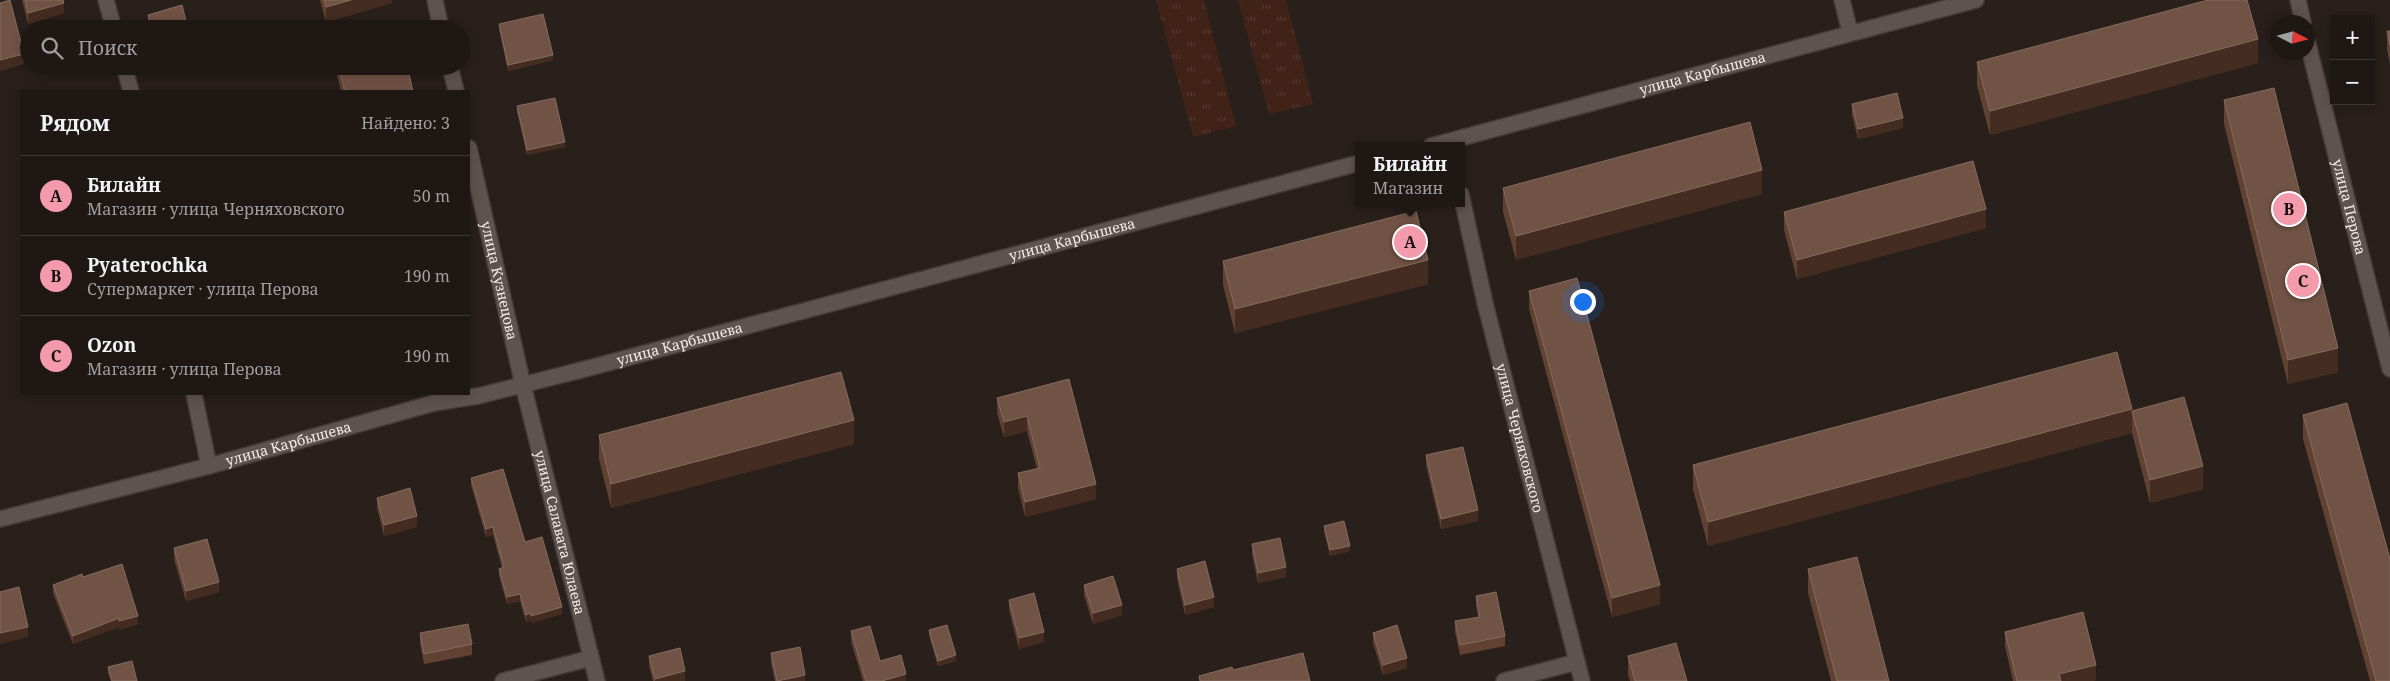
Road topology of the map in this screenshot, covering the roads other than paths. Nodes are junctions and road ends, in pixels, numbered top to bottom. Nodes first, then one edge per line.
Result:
1 (106, 0) edge
2 (435, 0) edge
3 (1842, 0) edge
4 (1976, 0) edge
5 (2298, 0) edge
6 (2301, 15) edge
7 (112, 20) edge
8 (439, 20) edge
9 (1850, 32) junction
10 (2312, 60) edge
11 (127, 75) edge
12 (452, 75) edge
13 (131, 90) edge
14 (456, 90) edge
15 (1454, 142) edge
16 (470, 152) edge
17 (1355, 164) edge
18 (1464, 207) edge
19 (2390, 369) edge
20 (523, 385) junction
21 (194, 395) edge
22 (210, 466) junction
23 (0, 519) edge
24 (590, 658) junction
25 (1577, 662) junction
26 (503, 681) edge
27 (597, 681) edge
28 (1504, 681) edge
29 (1582, 681) edge

1 - 7 main road
2 - 8 main road
3 - 9 main road
4 - 9 main road, улица Карбышева
5 - 6 main road
9 - 15 main road, улица Карбышева
10 - 19 main road, улица Перова
11 - 13 main road
12 - 14 main road
16 - 20 main road, улица Кузнецова
17 - 20 main road, улица Карбышева
18 - 25 main road, улица Черняховского
20 - 22 main road, улица Карбышева
20 - 24 main road, улица Салавата Юлаева
21 - 22 main road
22 - 23 main road, улица Карбышева
24 - 26 main road
24 - 27 main road, улица Салавата Юлаева
25 - 28 main road
25 - 29 main road, улица Черняховского

